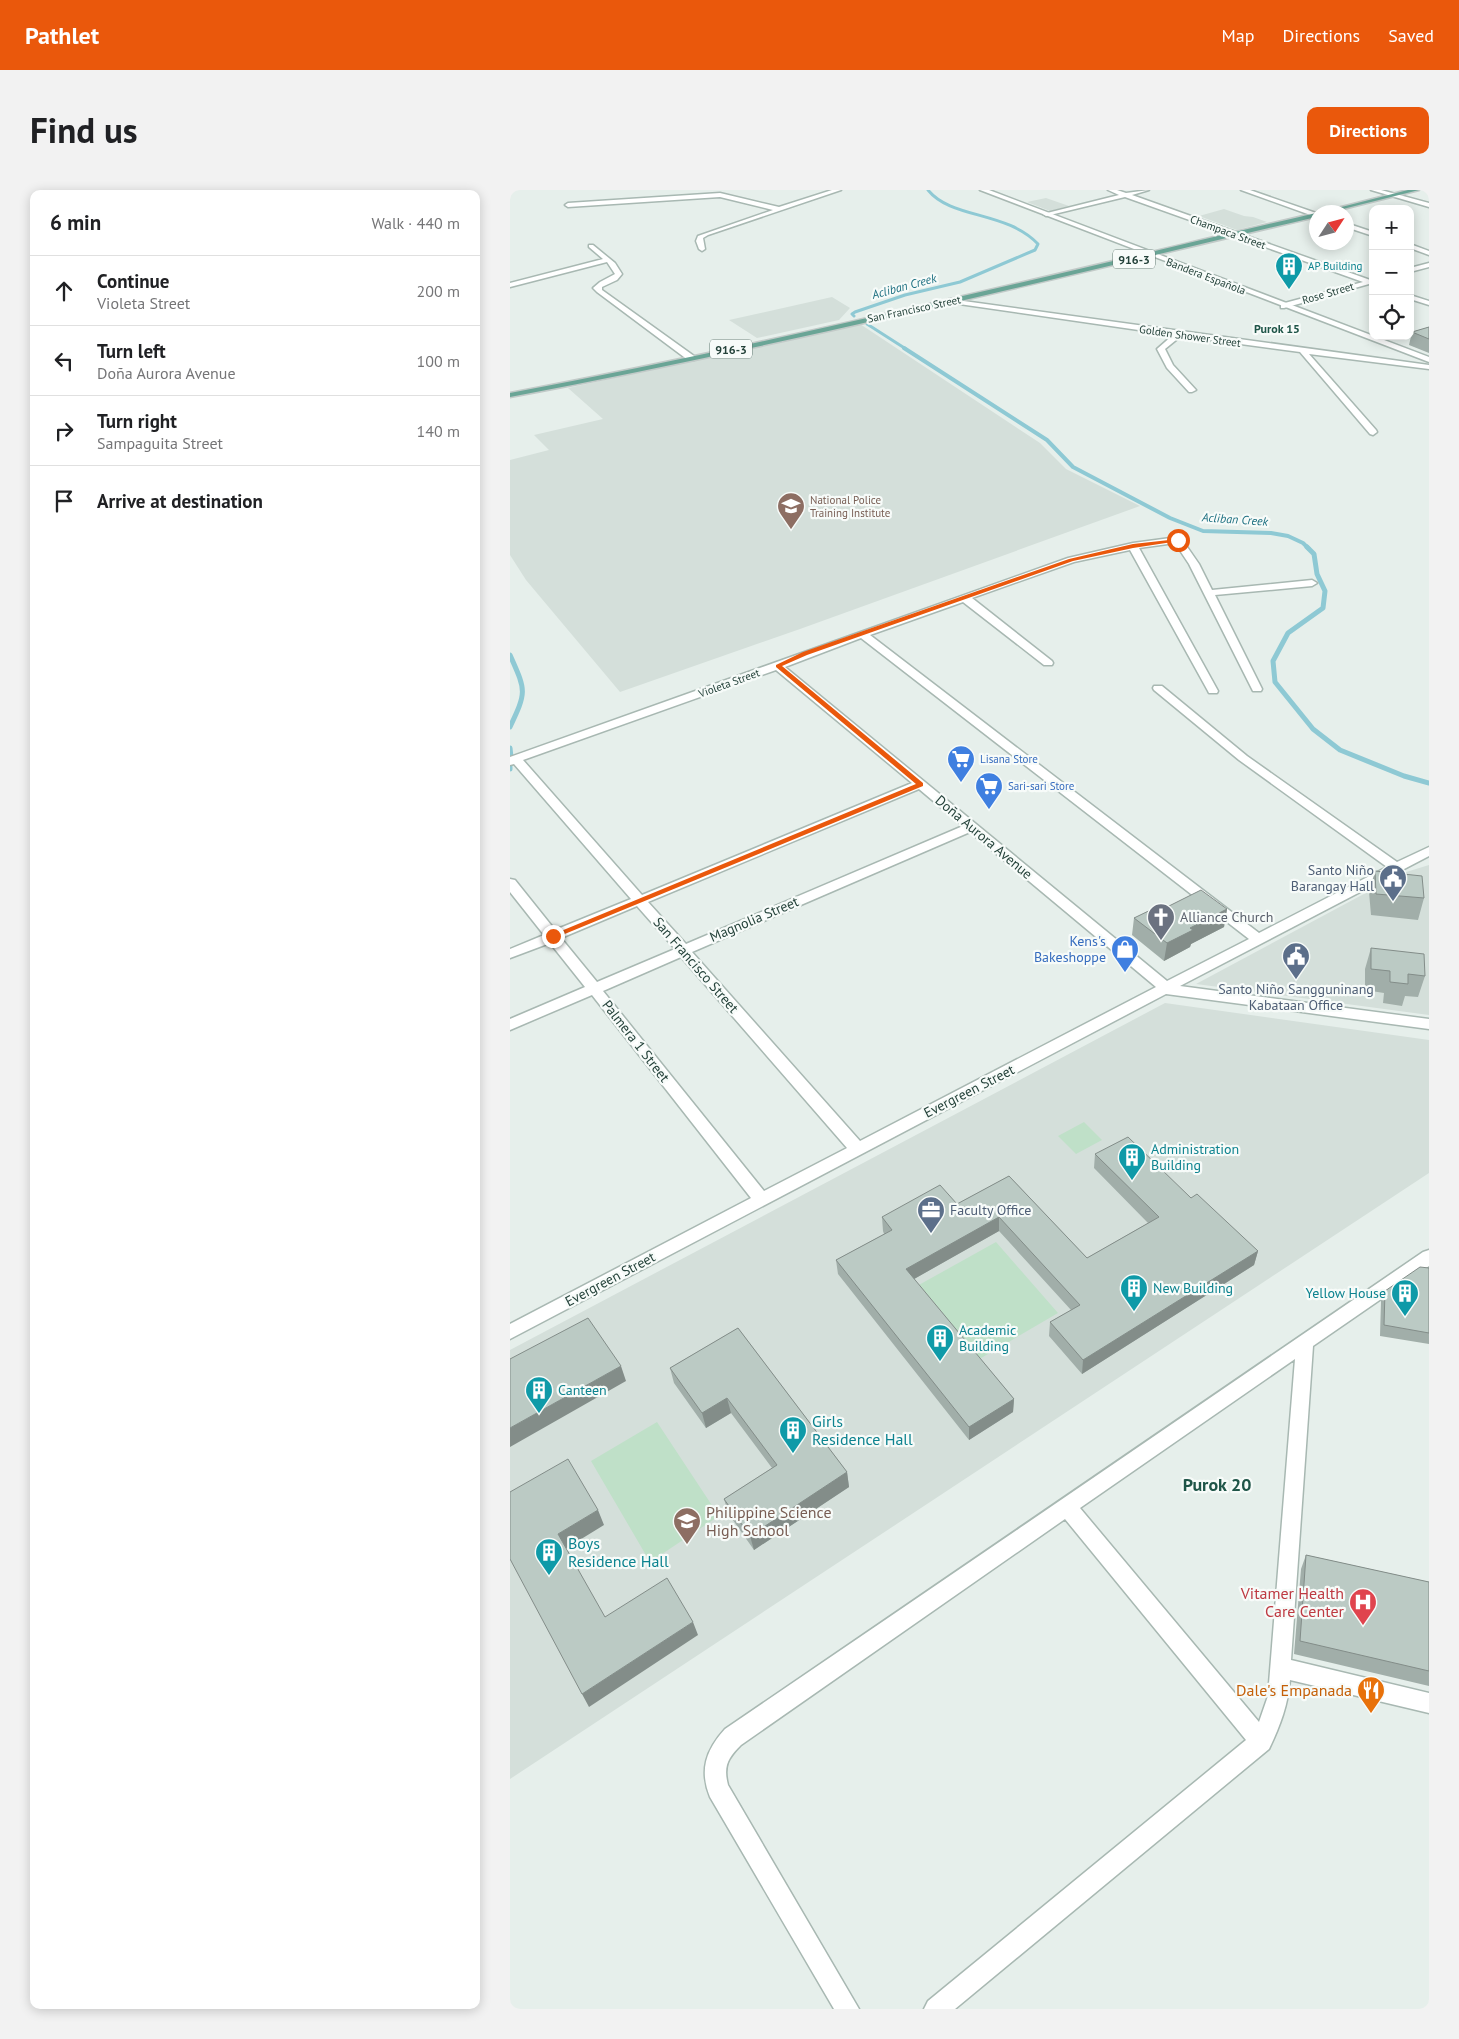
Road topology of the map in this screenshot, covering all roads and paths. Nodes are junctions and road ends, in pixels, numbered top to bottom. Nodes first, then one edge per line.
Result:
1 (836, 190) edge
2 (983, 190) edge
3 (1111, 190) edge
4 (1146, 190) edge
5 (1244, 190) edge
6 (1374, 190) edge
7 (1416, 190) edge
8 (1125, 195) junction
9 (1393, 196) junction
10 (568, 205) dead end
11 (1354, 205) edge
12 (1429, 206) edge
13 (778, 209) junction
14 (1309, 213) edge
15 (1046, 214) junction
16 (1309, 217) edge
17 (1354, 228) edge
18 (1369, 233) edge
19 (1236, 234) junction
20 (591, 246) dead end
21 (1414, 247) edge
22 (702, 249) dead end
23 (1429, 253) edge
24 (1152, 255) junction
25 (607, 260) junction
26 (1429, 265) edge
27 (1414, 269) edge
28 (1369, 281) edge
29 (1369, 283) edge
30 (510, 285) edge
31 (1414, 298) edge
32 (952, 301) junction
33 (1429, 303) edge
34 (1284, 306) junction
35 (1179, 334) junction
36 (1302, 351) junction
37 (691, 358) junction
38 (1429, 360) edge
39 (1429, 367) edge
40 (1192, 390) dead end
41 (510, 395) edge
42 (1374, 432) dead end
43 (1133, 546) junction
44 (1312, 583) dead end
45 (1209, 593) junction
46 (965, 598) junction
47 (862, 634) junction
48 (1048, 664) dead end
49 (778, 666) junction
50 (1158, 688) dead end
51 (1256, 689) dead end
52 (1213, 691) dead end
53 (513, 760) edge
54 (920, 784) junction
55 (972, 827) junction
56 (1429, 852) edge
57 (1396, 867) junction
58 (510, 883) edge
59 (640, 901) junction
60 (553, 936) junction
61 (1259, 940) junction
62 (683, 950) junction
63 (510, 954) edge
64 (594, 989) junction
65 (1167, 989) junction
66 (1429, 1024) edge
67 (510, 1025) edge
68 (857, 1149) junction
69 (761, 1200) junction
70 (1429, 1257) edge
71 (510, 1332) edge
72 (1305, 1341) junction
73 (1066, 1506) junction
74 (1281, 1668) junction
75 (1429, 1703) edge
76 (1261, 1741) junction
77 (847, 2009) edge
78 (936, 2009) edge

1 - 13 street
2 - 15 street, Bandera Española
3 - 8 street, Champaca Street
4 - 8 street
5 - 14 street
6 - 9 street
7 - 9 main road
8 - 15 street
8 - 19 street, Champaca Street
9 - 11 main road
9 - 12 street
10 - 13 street
13 - 22 street
15 - 24 street, Bandera Española
16 - 19 main road, San Francisco Street / 916-3
17 - 18 street
19 - 24 main road, San Francisco Street / 916-3
19 - 28 street, Champaca Street
20 - 25 street
21 - 23 street
24 - 32 main road, San Francisco Street / 916-3
24 - 34 street, Bandera Española
25 - 30 street
25 - 37 street
26 - 27 street
29 - 34 street, Rose Street
31 - 33 street
32 - 35 street, Golden Shower Street
32 - 37 main road, San Francisco Street / 916-3
34 - 38 street, Bandera Española
35 - 36 street, Golden Shower Street
35 - 40 street
36 - 39 street, Golden Shower Street
36 - 42 street
37 - 41 main road, San Francisco Street / 916-3
43 - 45 street, Violeta Street
43 - 46 street, Violeta Street
43 - 52 street
44 - 45 street
45 - 51 street
46 - 47 street, Violeta Street
46 - 48 street
47 - 49 street, Violeta Street
47 - 61 street
49 - 53 street, Violeta Street
49 - 54 street, Doña Aurora Avenue
50 - 57 street
53 - 59 street, San Francisco Street
54 - 55 street, Doña Aurora Avenue
54 - 59 street
55 - 62 street, Magnolia Street
55 - 65 street, Doña Aurora Avenue
56 - 57 street, Evergreen Street
57 - 61 street, Evergreen Street
58 - 60 street, Palmera 1 Street
59 - 60 street
59 - 62 street, San Francisco Street
60 - 63 street
60 - 64 street, Palmera 1 Street
61 - 65 street, Evergreen Street
62 - 64 street, Magnolia Street
62 - 68 street, San Francisco Street
64 - 67 street, Magnolia Street
64 - 69 street, Palmera 1 Street
65 - 66 street
65 - 68 street, Evergreen Street
68 - 69 street, Evergreen Street
69 - 71 street, Evergreen Street
70 - 72 street
72 - 73 street
72 - 74 street
73 - 76 street
73 - 77 street
74 - 75 street
74 - 76 street
76 - 78 street

